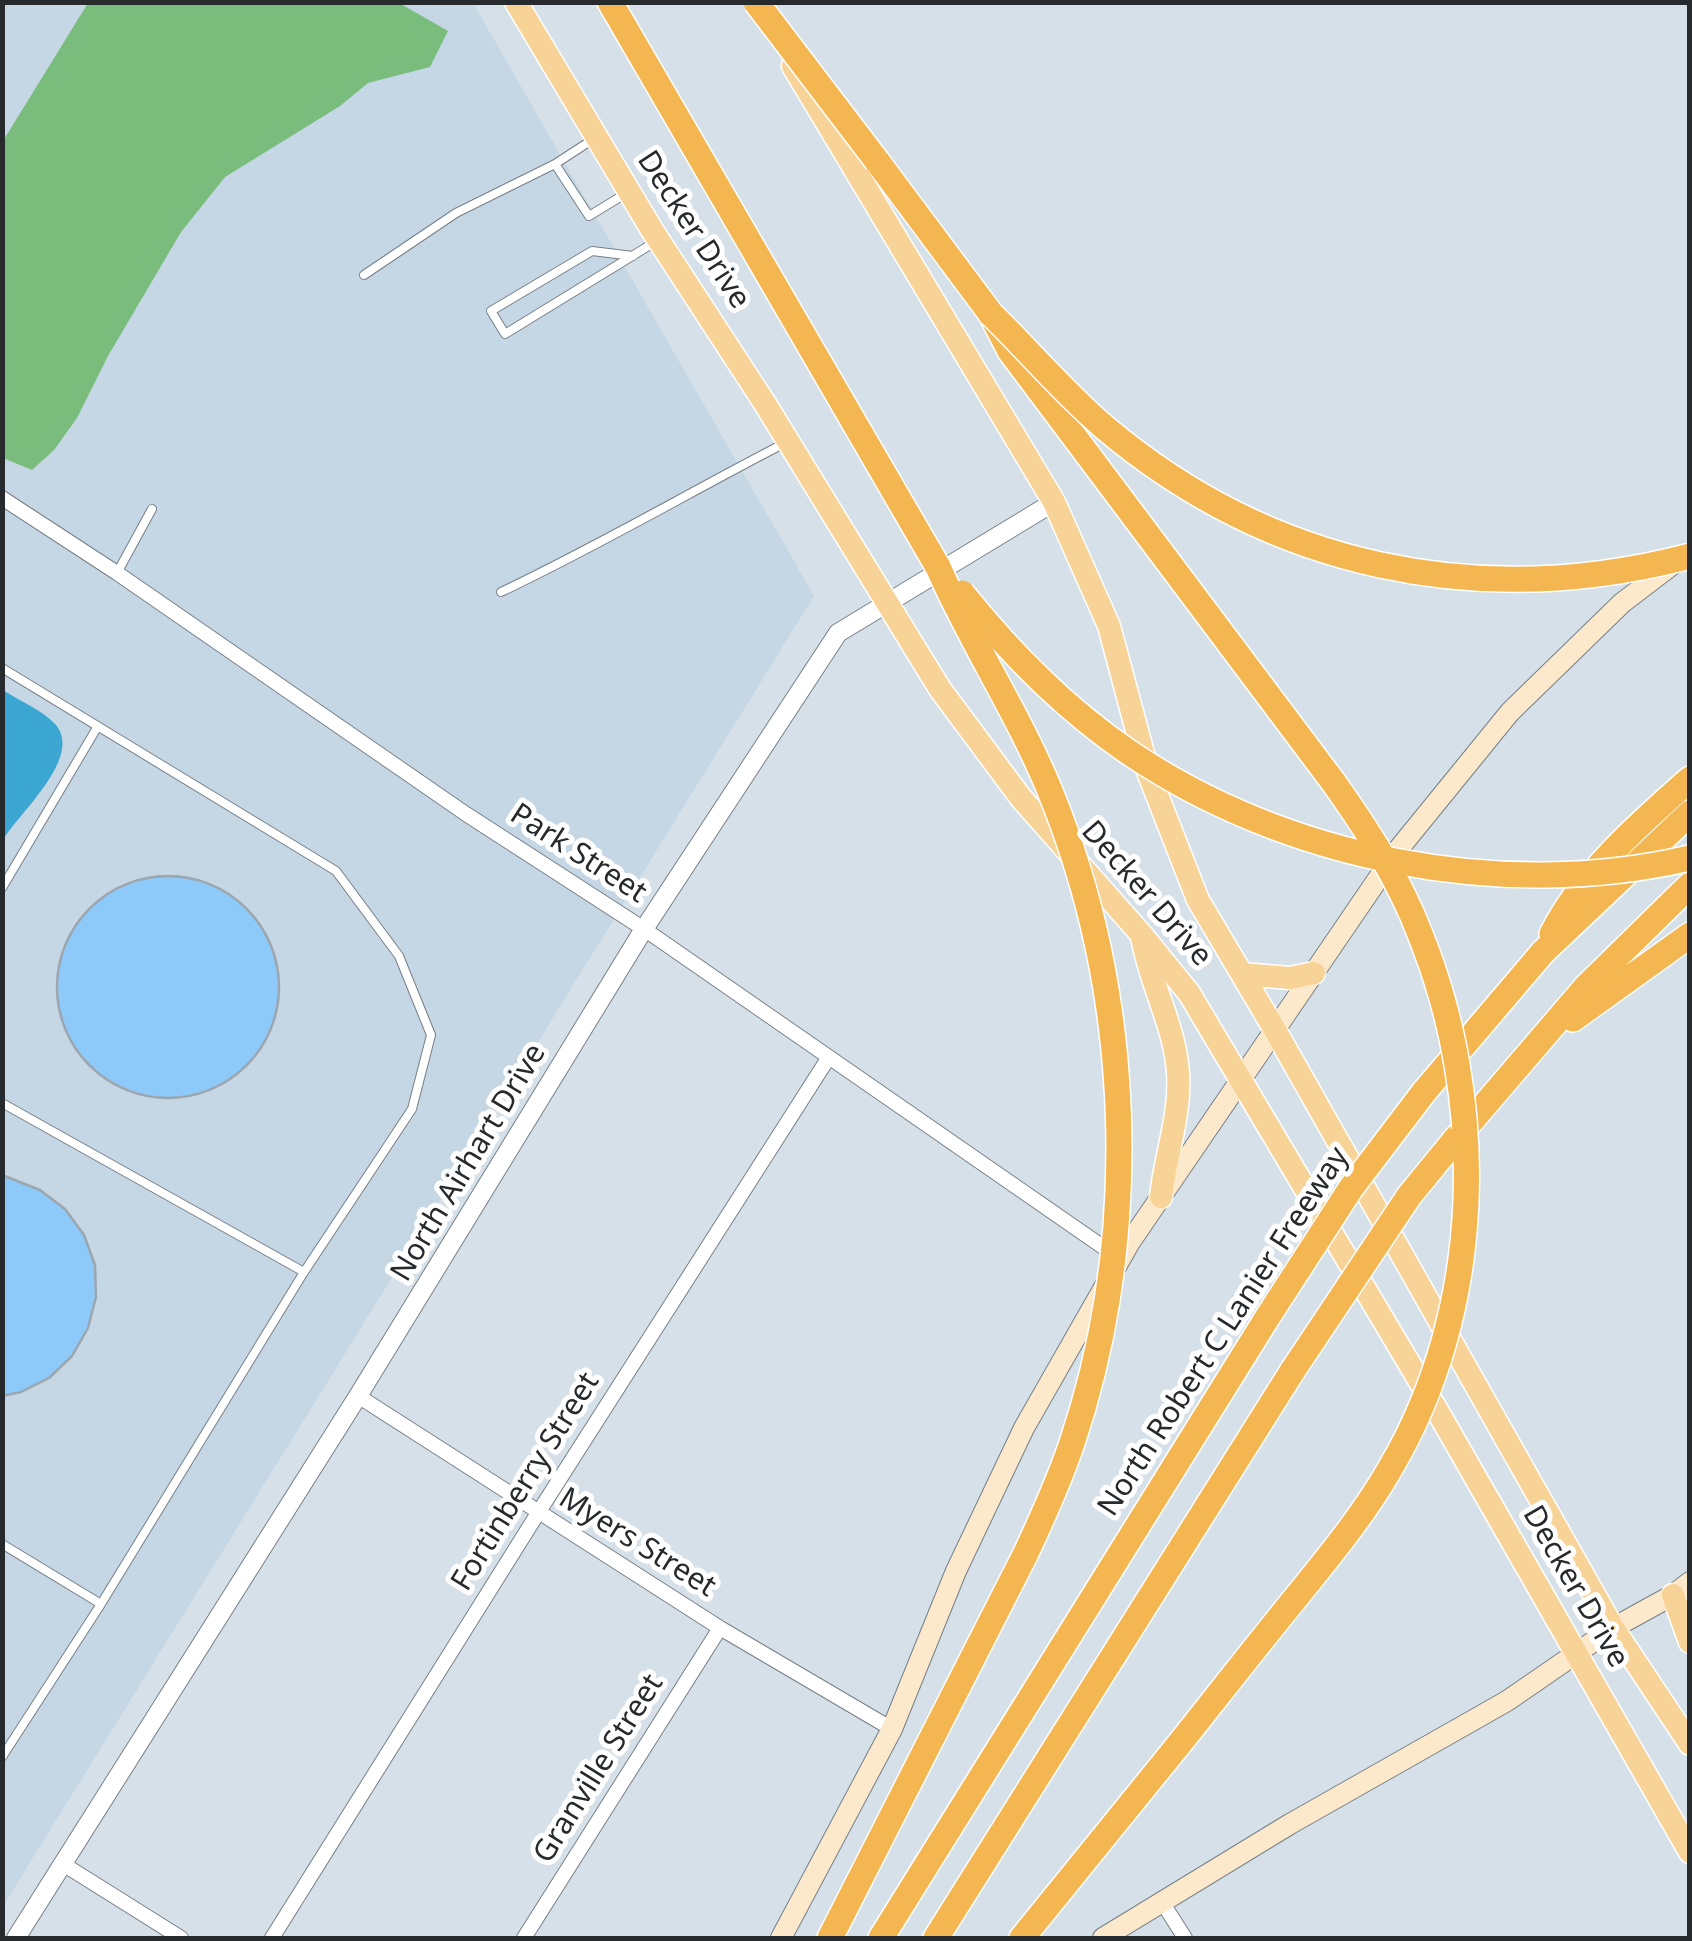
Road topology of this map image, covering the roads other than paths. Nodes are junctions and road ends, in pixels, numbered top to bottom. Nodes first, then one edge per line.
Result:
1 (516, 2) edge
2 (610, 2) edge
3 (756, 2) edge
4 (596, 138) junction
5 (554, 164) junction
6 (629, 192) junction
7 (658, 240) junction
8 (633, 256) junction
9 (364, 276) dead end
10 (991, 314) junction
11 (788, 441) junction
12 (2, 498) edge
13 (1054, 502) junction
14 (152, 509) dead end
15 (1690, 554) edge
16 (938, 568) junction
17 (117, 572) junction
18 (502, 592) dead end
19 (888, 602) junction
20 (2, 668) edge
21 (98, 726) junction
22 (1690, 780) edge
23 (1690, 813) edge
24 (1690, 858) edge
25 (1690, 884) edge
26 (2, 888) edge
27 (644, 929) junction
28 (1141, 934) junction
29 (1690, 935) edge
30 (1543, 952) junction
31 (1242, 974) junction
32 (1314, 974) junction
33 (1275, 1030) junction
34 (829, 1057) junction
35 (1518, 1062) junction
36 (1240, 1079) junction
37 (2, 1103) edge
38 (1161, 1197) junction
39 (1121, 1259) junction
40 (304, 1272) junction
41 (358, 1396) junction
42 (538, 1513) junction
43 (2, 1544) edge
44 (1681, 1589) edge
45 (102, 1604) junction
46 (720, 1628) junction
47 (1614, 1628) junction
48 (1690, 1642) edge
49 (1576, 1654) junction
50 (892, 1728) junction
51 (1690, 1744) edge
52 (2, 1758) edge
53 (1690, 1852) edge
54 (62, 1864) junction
55 (1162, 1902) junction
56 (16, 1938) edge
57 (181, 1938) edge
58 (272, 1938) edge
59 (524, 1938) edge
60 (781, 1938) edge
61 (830, 1938) edge
62 (881, 1938) edge
63 (936, 1938) edge
64 (1022, 1938) edge
65 (1104, 1938) edge
66 (1185, 1938) edge

1 - 4 main road, Decker Drive
2 - 16 highway, Decker Drive
3 - 10 highway, Decker Drive, bridge
3 - 13 main road, Decker Drive
4 - 5 lane
4 - 6 main road, Decker Drive
5 - 6 lane
5 - 9 lane
6 - 7 main road, Decker Drive
7 - 8 lane
7 - 11 main road, Decker Drive
8 - 8 lane
10 - 15 highway, bridge
10 - 64 highway, bridge
11 - 18 lane
11 - 19 main road, Decker Drive
12 - 17 street, Park Street
13 - 19 street, North Airhart Drive
13 - 31 main road, Decker Drive
14 - 17 lane
15 - 32 main road
16 - 24 highway, bridge
16 - 61 highway, bridge
17 - 27 street, Park Street
19 - 27 street, North Airhart Drive
19 - 28 main road, Decker Drive
20 - 21 lane
21 - 26 lane
21 - 40 lane
22 - 30 highway
23 - 30 highway, North Robert C Lanier Freeway
25 - 35 highway
27 - 34 street, Park Street
27 - 41 street, North Airhart Drive
28 - 36 main road, Decker Drive
28 - 38 main road
29 - 35 highway
30 - 62 highway, North Robert C Lanier Freeway, bridge
31 - 32 main road
31 - 33 main road, Decker Drive
32 - 33 main road
33 - 36 main road
33 - 47 main road, Decker Drive
34 - 39 street, Park Street
34 - 42 street, Fortinberry Street
35 - 63 highway, bridge
36 - 38 main road
36 - 49 main road, Decker Drive
37 - 40 lane
38 - 39 main road
39 - 50 main road
40 - 45 lane
41 - 42 street, Myers Street
41 - 54 street, North Airhart Drive
42 - 46 street, Myers Street
42 - 58 street, Fortinberry Street
43 - 45 lane
44 - 47 main road
44 - 48 main road
45 - 52 lane
46 - 50 street, Myers Street
46 - 59 street, Granville Street
47 - 49 main road
47 - 51 main road, Decker Drive
49 - 53 main road, Decker Drive
49 - 55 main road
50 - 60 main road
54 - 56 street, North Airhart Drive
54 - 57 street
55 - 65 main road
55 - 66 street

